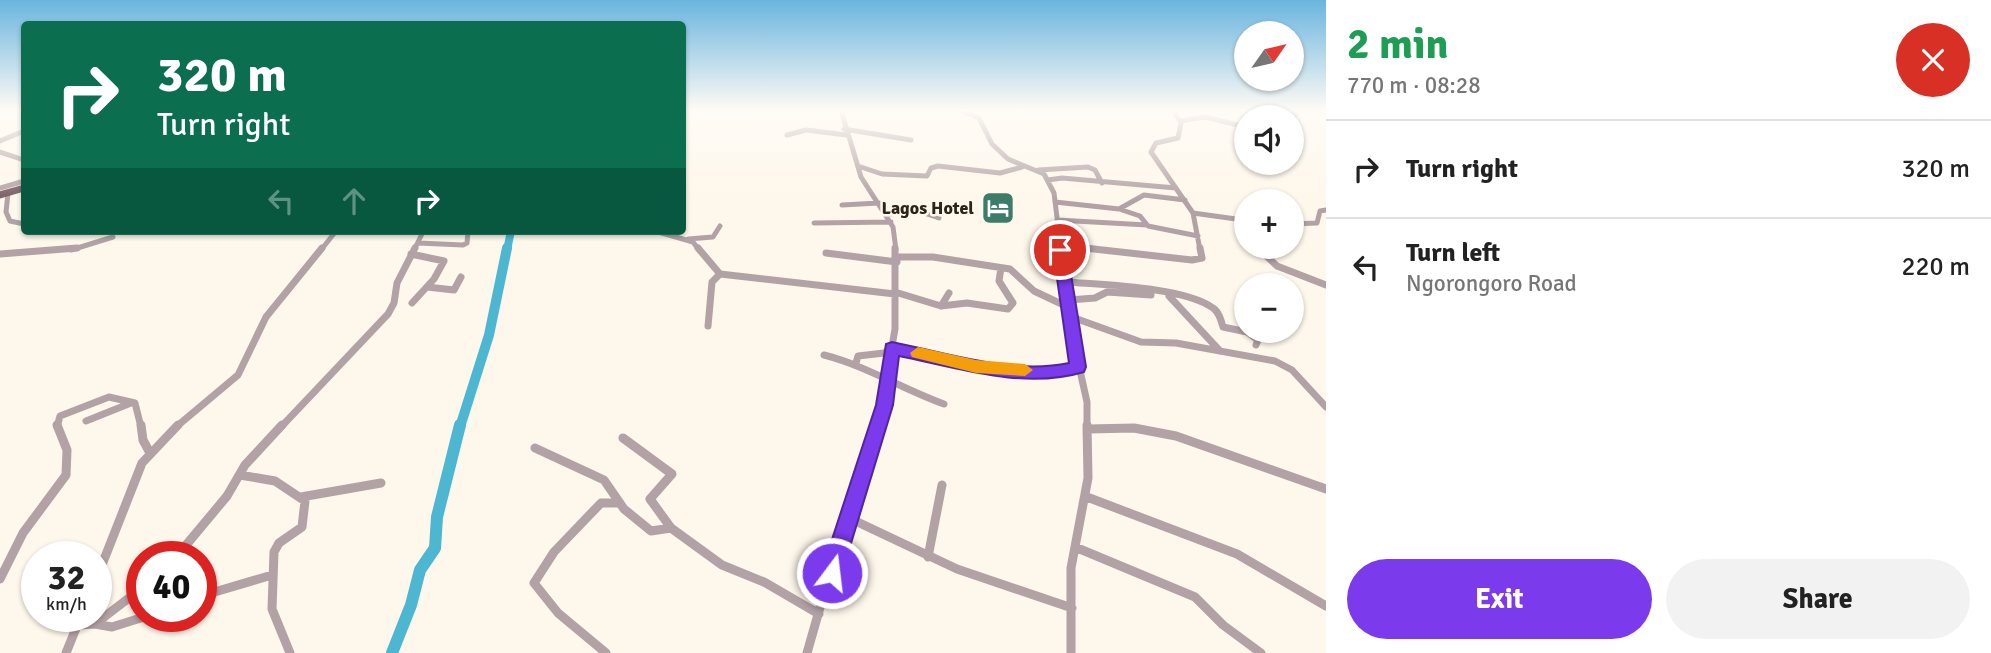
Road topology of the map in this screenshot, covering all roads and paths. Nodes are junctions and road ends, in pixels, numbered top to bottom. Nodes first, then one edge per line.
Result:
1 (849, 140) edge
2 (990, 140) edge
3 (1166, 140) edge
4 (0, 152) edge
5 (21, 159) edge
6 (858, 166) junction
7 (1022, 167) junction
8 (1038, 170) junction
9 (1048, 180) junction
10 (21, 182) edge
11 (1102, 183) junction
12 (0, 188) edge
13 (1176, 188) junction
14 (21, 189) edge
15 (4, 194) edge
16 (1185, 200) junction
17 (1055, 202) junction
18 (878, 203) junction
19 (842, 205) dead end
20 (1122, 209) junction
21 (1326, 209) edge
22 (1193, 213) junction
23 (886, 214) junction
24 (939, 218) dead end
25 (1057, 220) junction
26 (1234, 220) edge
27 (891, 222) junction
28 (814, 223) dead end
29 (21, 224) edge
30 (1304, 224) edge
31 (1147, 225) junction
32 (720, 226) dead end
33 (333, 235) edge
34 (422, 235) edge
35 (468, 235) edge
36 (671, 235) edge
37 (1198, 236) junction
38 (113, 237) dead end
39 (687, 239) junction
40 (418, 243) junction
41 (1060, 245) junction
42 (461, 246) junction
43 (826, 253) dead end
44 (0, 254) edge
45 (411, 254) junction
46 (896, 259) junction
47 (1270, 259) edge
48 (442, 260) junction
49 (1002, 268) junction
50 (720, 274) junction
51 (461, 277) dead end
52 (1067, 282) junction
53 (1325, 284) edge
54 (427, 286) junction
55 (895, 293) junction
56 (949, 293) dead end
57 (1169, 296) junction
58 (412, 303) dead end
59 (941, 306) junction
60 (1069, 308) junction
61 (708, 326) dead end
62 (1256, 345) dead end
63 (892, 348) junction
64 (1221, 352) junction
65 (824, 355) dead end
66 (856, 363) junction
67 (1078, 367) junction
68 (890, 378) junction
69 (132, 403) junction
70 (944, 404) dead end
71 (1326, 407) edge
72 (86, 421) dead end
73 (1087, 429) junction
74 (623, 438) dead end
75 (535, 448) dead end
76 (150, 453) junction
77 (240, 475) junction
78 (381, 483) dead end
79 (942, 485) dead end
80 (1326, 489) edge
81 (301, 497) junction
82 (1087, 497) junction
83 (620, 503) junction
84 (849, 518) junction
85 (671, 528) junction
86 (111, 541) edge
87 (192, 541) edge
88 (1075, 547) junction
89 (928, 556) junction
90 (272, 575) junction
91 (0, 579) edge
92 (217, 591) edge
93 (126, 600) edge
94 (1326, 606) edge
95 (1072, 608) junction
96 (112, 611) edge
97 (819, 614) junction
98 (74, 632) edge
99 (66, 653) edge
100 (290, 653) edge
101 (606, 653) edge
102 (807, 653) edge
103 (1071, 653) edge
104 (1261, 653) edge

1 - 6 street
2 - 7 street
3 - 13 street
4 - 5 street
6 - 7 street
6 - 18 street
7 - 8 street
8 - 9 street
8 - 11 street
9 - 11 street
9 - 17 street
10 - 12 street
11 - 13 street
13 - 16 street
14 - 15 main road
15 - 29 street
16 - 20 street
16 - 22 street
17 - 20 street
17 - 25 street
18 - 19 street
18 - 23 street
20 - 31 street
21 - 30 street
22 - 26 street
22 - 37 street
23 - 24 street
23 - 27 street
25 - 31 street
25 - 41 street
27 - 28 street
27 - 46 street
31 - 37 street
32 - 39 street
33 - 76 street
34 - 40 street
35 - 42 street
36 - 39 street
37 - 41 street
38 - 44 street
39 - 50 street
40 - 42 street
40 - 45 street
41 - 52 street
42 - 48 street
43 - 46 street
45 - 48 street
45 - 77 street
46 - 49 street
46 - 55 street
47 - 53 street
48 - 54 street
49 - 59 street
49 - 60 street
50 - 55 street
50 - 61 street
51 - 54 street
52 - 57 street
52 - 60 street
54 - 58 street
55 - 59 street
55 - 63 street
56 - 59 street
57 - 60 street
57 - 62 street
57 - 64 street
60 - 64 street
60 - 67 street
63 - 66 street
63 - 67 street
63 - 68 street
64 - 71 street
65 - 66 street
66 - 68 street
67 - 73 street
68 - 70 street
68 - 84 street
69 - 72 street
69 - 76 street
69 - 91 street
73 - 80 street
73 - 82 street
74 - 85 street
75 - 83 street
76 - 86 street
77 - 81 street
77 - 87 street
78 - 81 street
79 - 89 street
81 - 90 street
82 - 88 street
82 - 94 street
83 - 85 street
83 - 101 street
84 - 89 street
84 - 97 street
85 - 97 street
88 - 95 street
88 - 104 street
89 - 95 street
90 - 92 street
90 - 100 street
93 - 96 street
95 - 103 street
97 - 102 street
98 - 99 street

